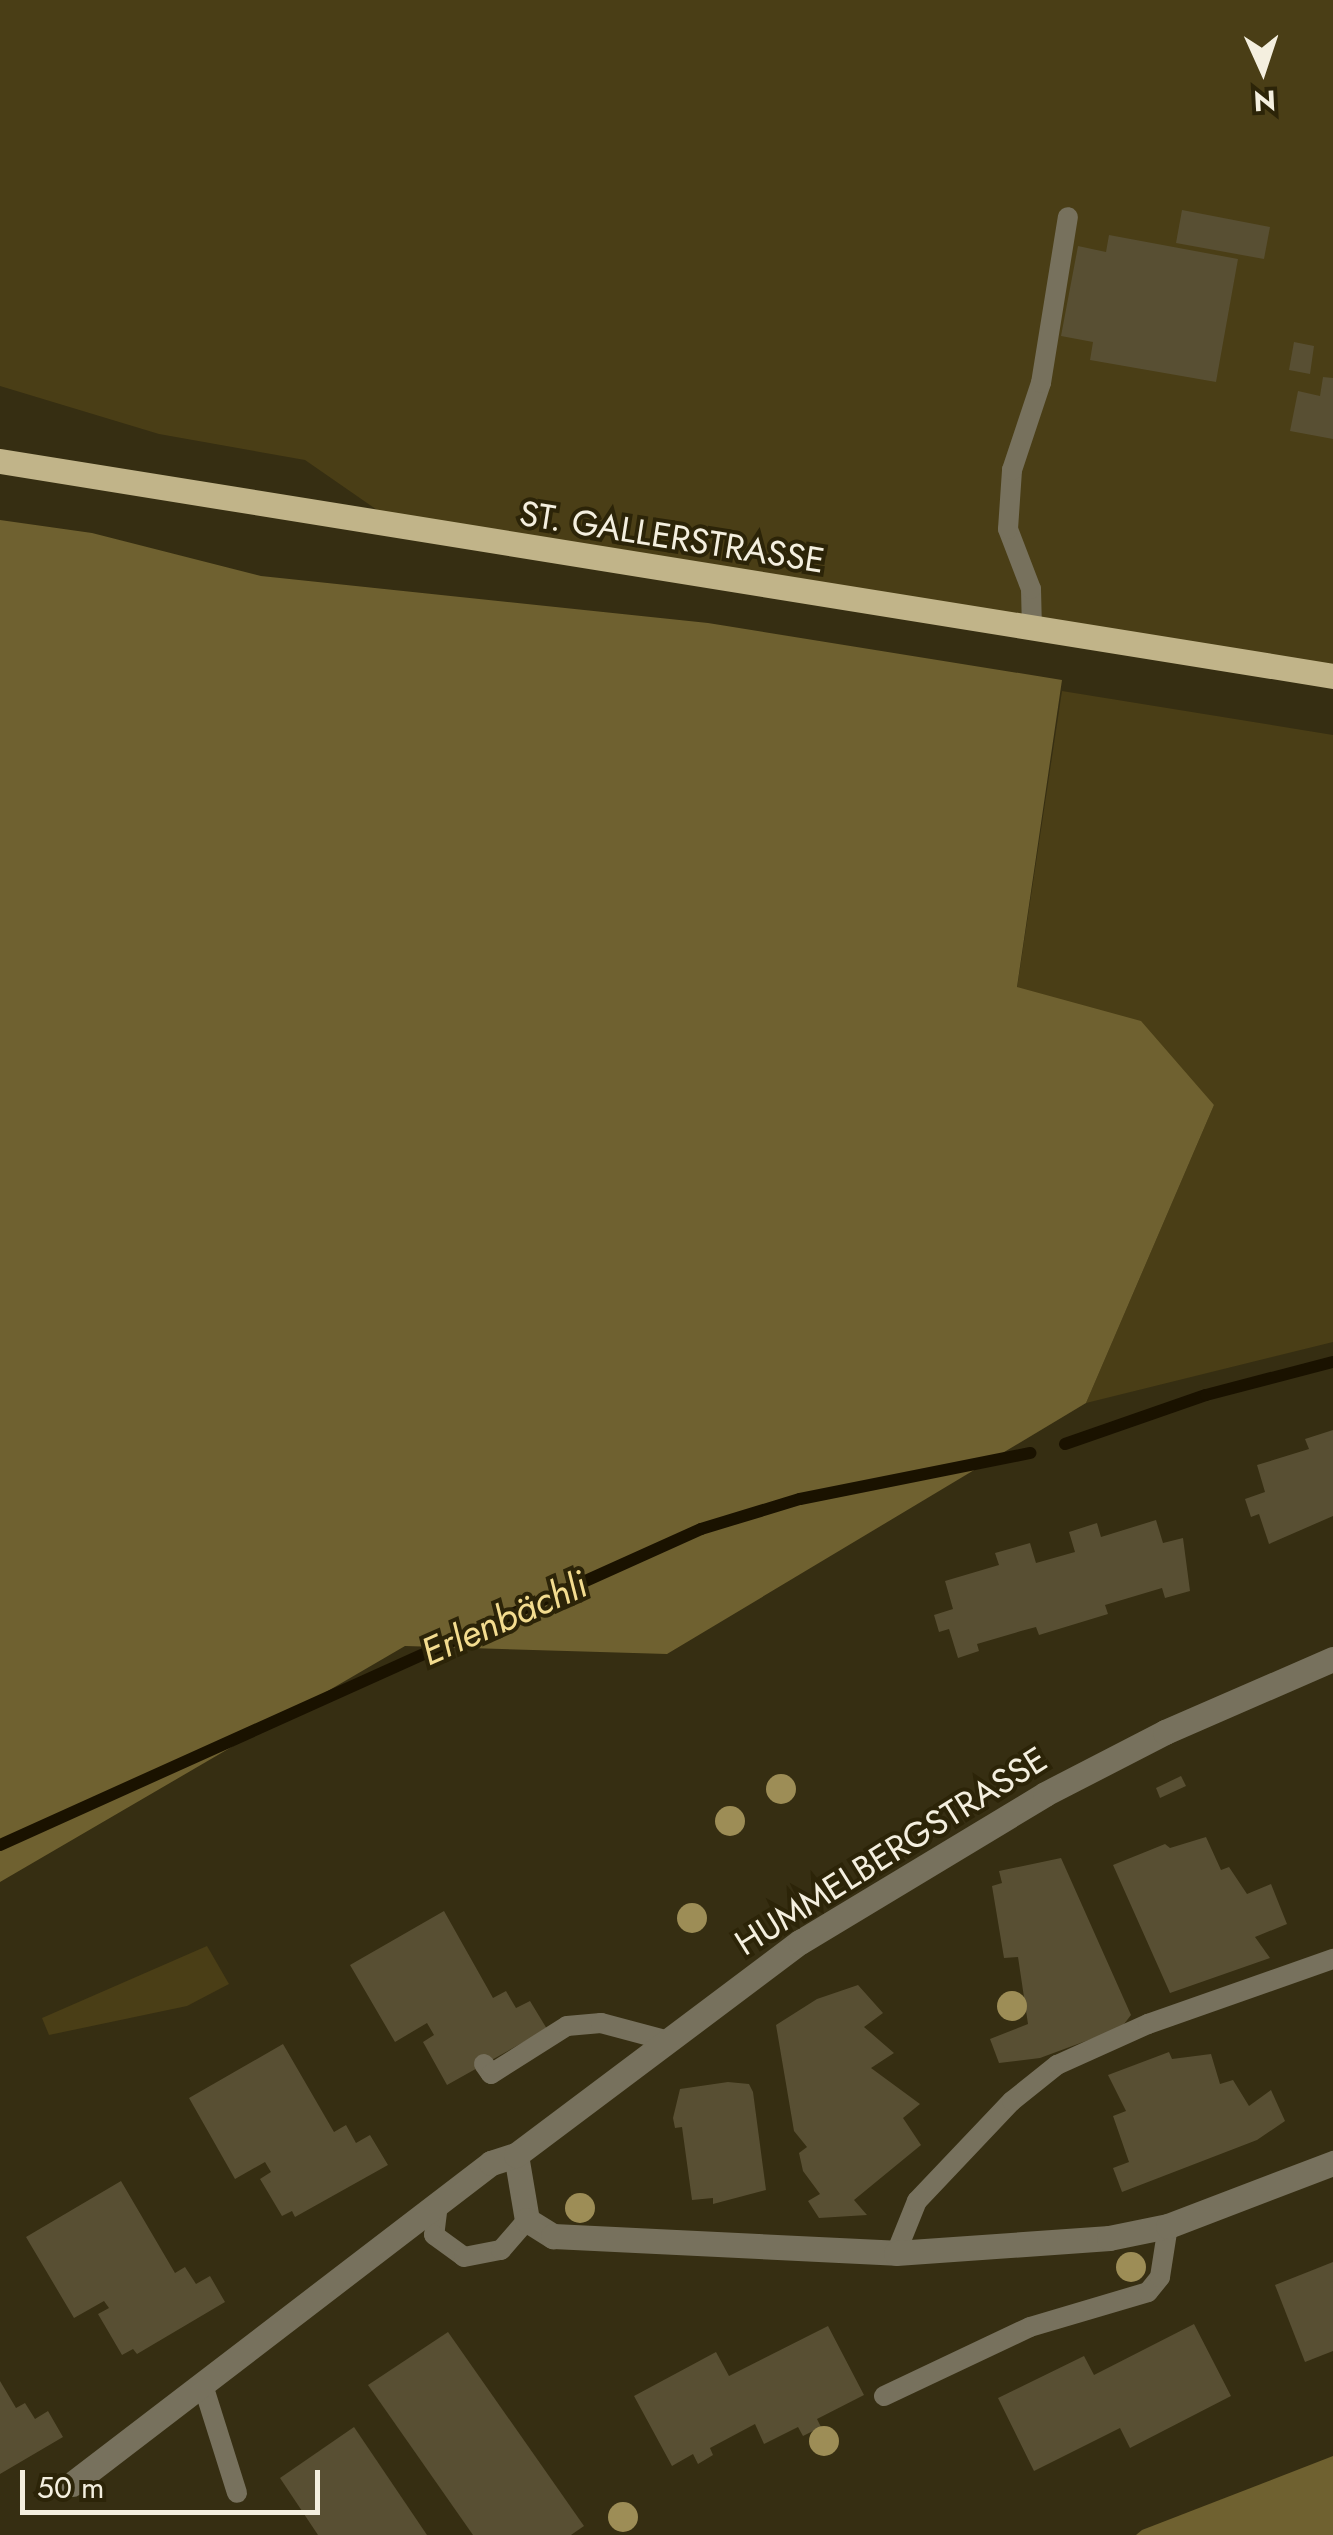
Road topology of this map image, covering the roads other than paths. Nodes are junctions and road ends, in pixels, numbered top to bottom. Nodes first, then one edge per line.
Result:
1 (1068, 218) dead end
2 (0, 461) edge
3 (1032, 630) junction
4 (1333, 676) edge
5 (1333, 1659) edge
6 (1333, 1959) edge
7 (665, 2040) junction
8 (484, 2064) dead end
9 (516, 2155) junction
10 (1333, 2163) edge
11 (438, 2204) junction
12 (527, 2220) junction
13 (1168, 2226) junction
14 (896, 2253) junction
15 (203, 2385) junction
16 (884, 2396) dead end
17 (72, 2484) dead end
18 (237, 2493) dead end

1 - 3 lane
2 - 3 main road, ST. GALLERSTRASSE
3 - 4 main road, ST. GALLERSTRASSE
5 - 7 street, HUMMELBERGSTRASSE
6 - 14 lane
7 - 8 lane
7 - 9 street, HUMMELBERGSTRASSE
9 - 11 street, HUMMELBERGSTRASSE
9 - 12 street
10 - 13 street
11 - 12 lane
11 - 15 street, HUMMELBERGSTRASSE
12 - 14 street
13 - 14 street
13 - 16 lane
15 - 17 street, HUMMELBERGSTRASSE
15 - 18 lane

